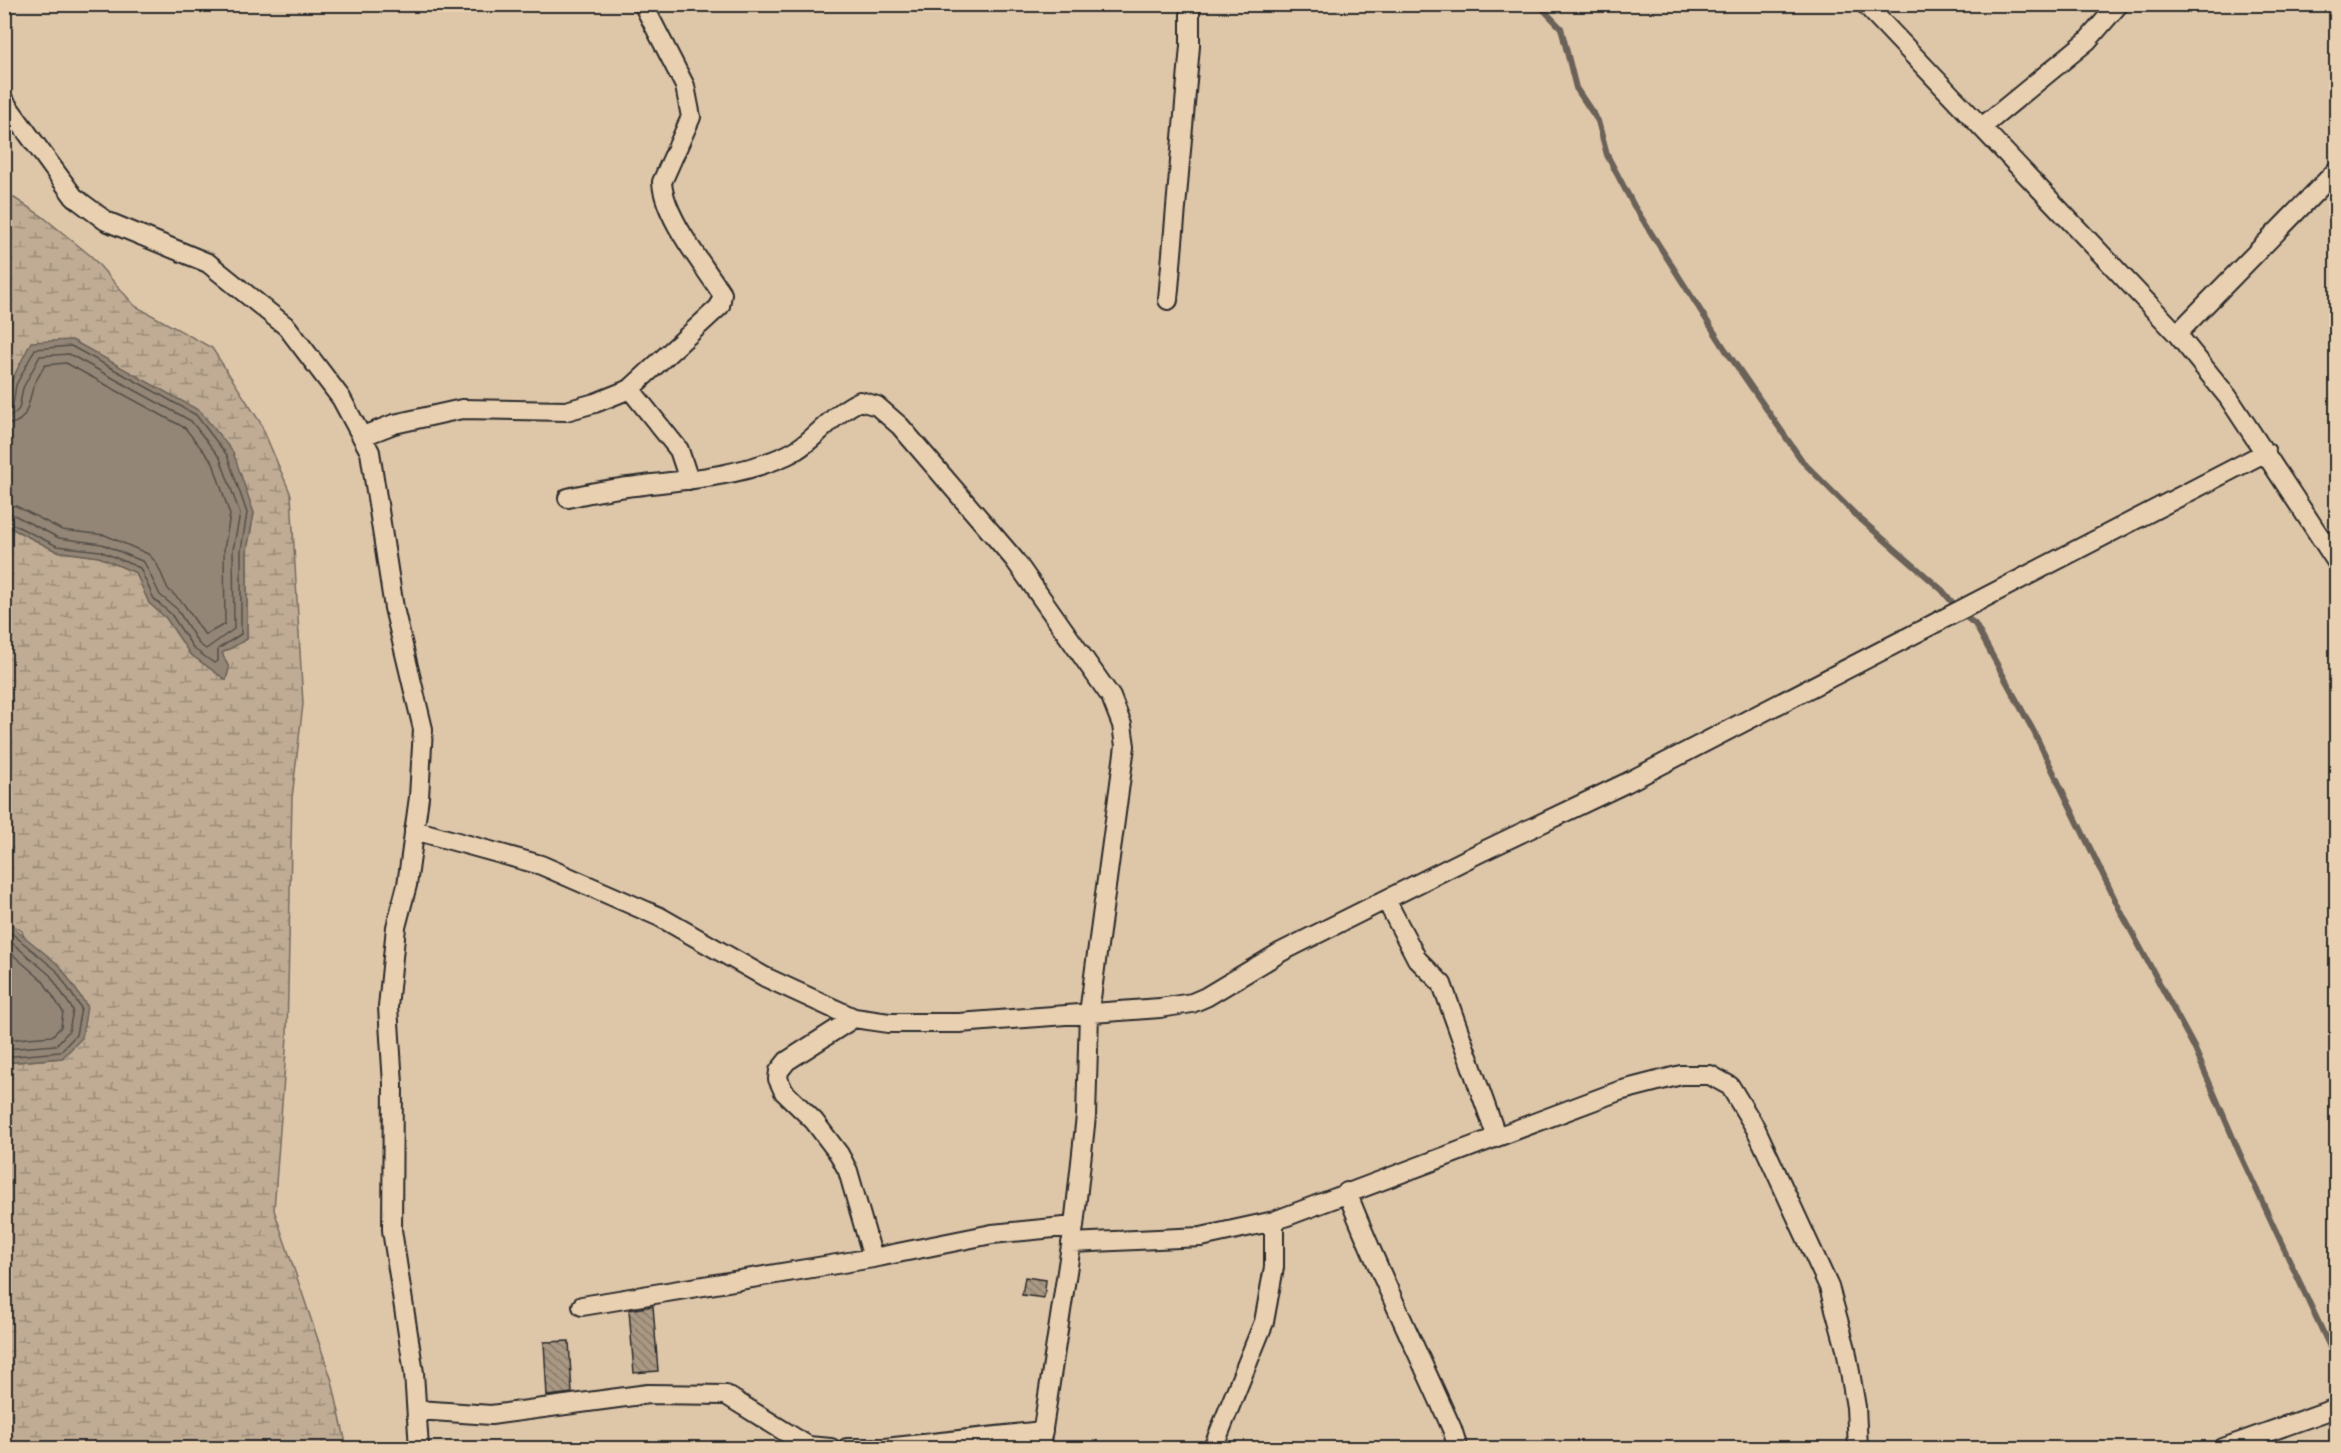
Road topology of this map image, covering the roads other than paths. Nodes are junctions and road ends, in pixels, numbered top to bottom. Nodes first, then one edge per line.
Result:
1 (643, 4) edge
2 (1190, 4) edge
3 (1865, 4) edge
4 (2119, 4) edge
5 (4, 100) edge
6 (1982, 127) junction
7 (2337, 171) edge
8 (1168, 300) dead end
9 (2177, 334) junction
10 (630, 389) junction
11 (363, 436) junction
12 (2266, 452) junction
13 (689, 480) junction
14 (568, 498) dead end
15 (2337, 561) edge
16 (414, 830) junction
17 (1386, 900) junction
18 (1089, 1013) junction
19 (854, 1018) junction
20 (1496, 1135) junction
21 (1347, 1191) junction
22 (1274, 1221) junction
23 (1072, 1235) junction
24 (873, 1258) junction
25 (582, 1306) dead end
26 (2337, 1408) edge
27 (418, 1410) junction
28 (1042, 1440) edge
29 (418, 1449) edge
30 (831, 1449) edge
31 (847, 1449) edge
32 (1213, 1449) edge
33 (1458, 1449) edge
34 (1858, 1449) edge
35 (2223, 1449) edge

1 - 10 street
2 - 8 street
3 - 6 street
4 - 6 street
5 - 11 street
6 - 9 street
7 - 9 street
9 - 12 street
10 - 11 street
10 - 13 street
11 - 16 street
12 - 15 street
12 - 17 street
13 - 14 street
13 - 18 street
16 - 19 street
16 - 27 street
17 - 18 street
17 - 20 street
18 - 19 street
18 - 23 street
19 - 24 street
20 - 21 street
20 - 34 street
21 - 22 street
21 - 33 street
22 - 23 street
22 - 32 street
23 - 24 street
23 - 28 street
24 - 25 street
26 - 35 street
27 - 29 street
27 - 30 street
28 - 31 street

